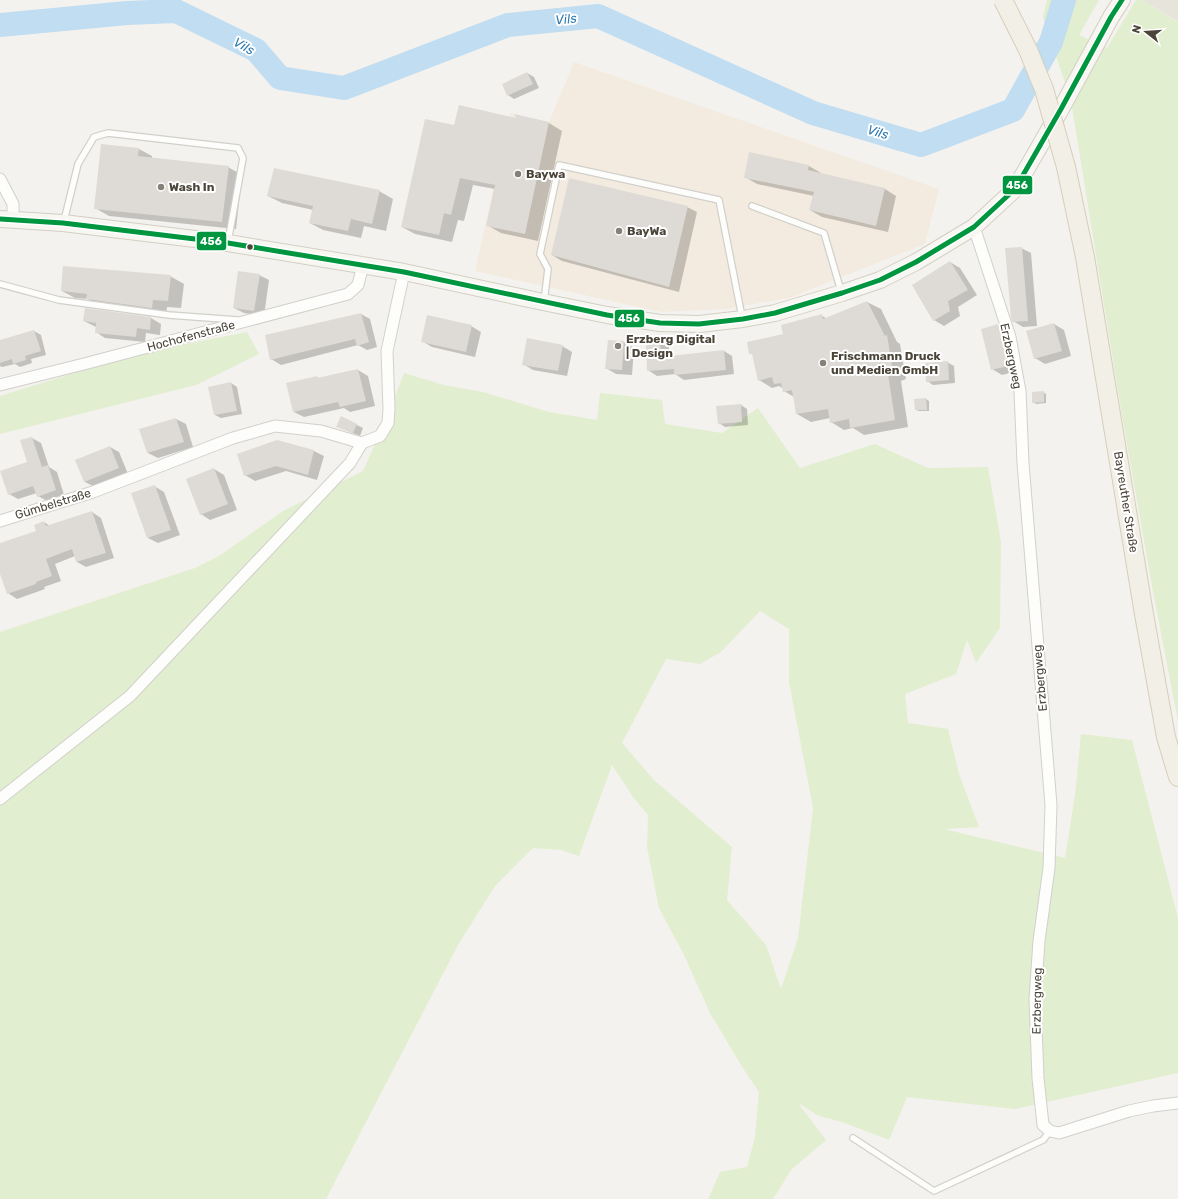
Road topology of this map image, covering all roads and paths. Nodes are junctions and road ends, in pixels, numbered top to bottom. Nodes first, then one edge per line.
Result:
1 (1002, 0) edge
2 (1122, 0) edge
3 (0, 179) edge
4 (752, 206) dead end
5 (6, 219) edge
6 (63, 223) junction
7 (974, 227) junction
8 (228, 243) junction
9 (363, 265) junction
10 (404, 272) junction
11 (0, 284) edge
12 (842, 293) junction
13 (544, 302) junction
14 (743, 319) junction
15 (247, 320) junction
16 (0, 385) edge
17 (362, 443) junction
18 (0, 521) edge
19 (1178, 777) edge
20 (0, 799) edge
21 (1178, 1103) edge
22 (1050, 1131) junction
23 (853, 1138) dead end

1 - 19 main road, Bayreuther Straße, bridge
2 - 7 main road
3 - 5 street
4 - 12 lane
5 - 6 main road
6 - 8 main road
6 - 8 lane
7 - 12 main road
7 - 22 street, Erzbergweg
8 - 9 main road
9 - 10 main road
9 - 15 street, Hochofenstraße
10 - 13 main road
10 - 17 street
11 - 15 lane
12 - 14 main road
13 - 14 main road
13 - 14 lane
15 - 16 street, Hochofenstraße
17 - 18 street, Gümbelstraße
17 - 20 street
21 - 22 street
22 - 23 lane

